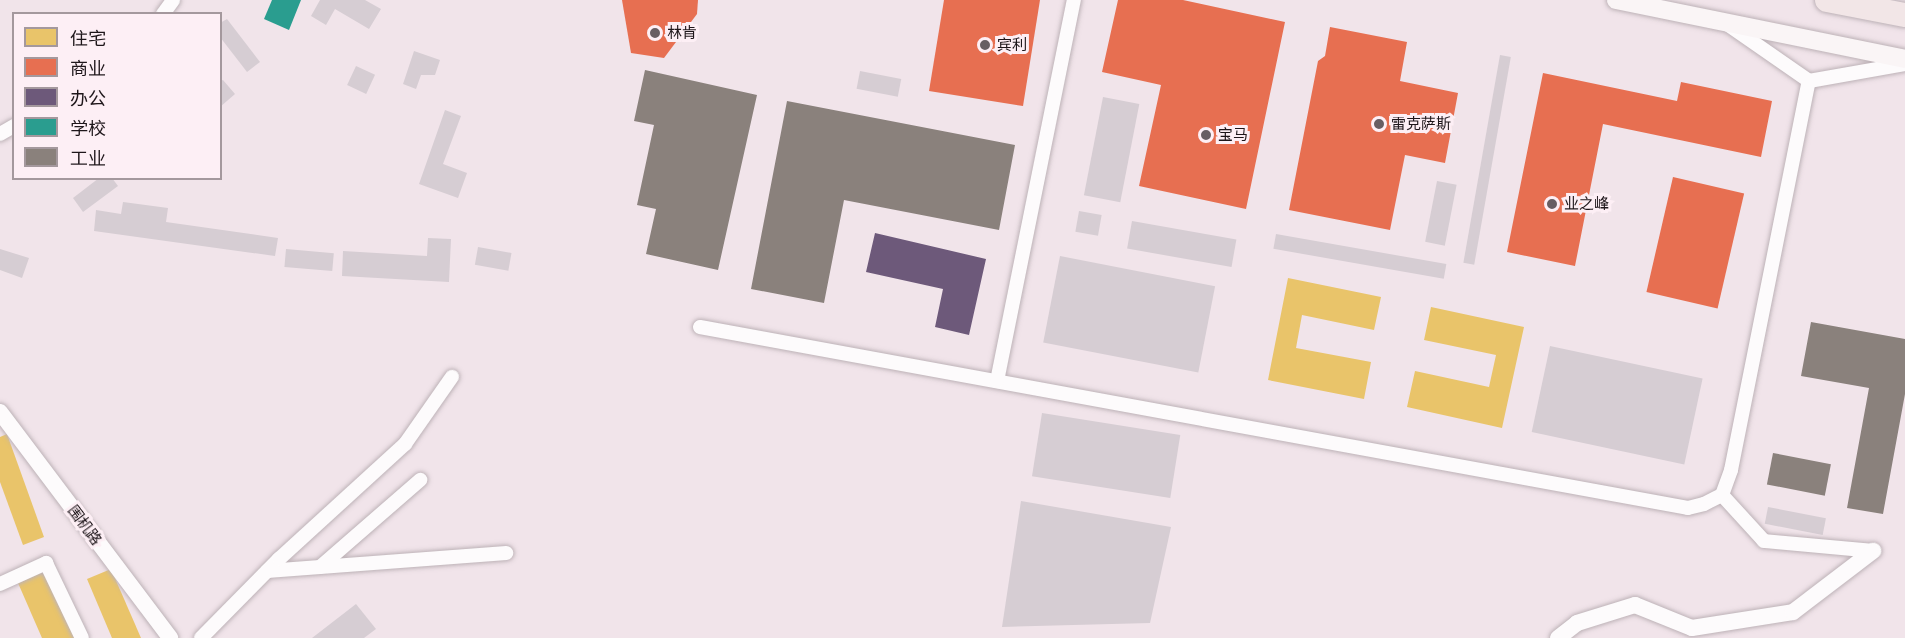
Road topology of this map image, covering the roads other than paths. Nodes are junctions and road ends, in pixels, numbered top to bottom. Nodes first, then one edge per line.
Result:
1 (1074, 0) edge
2 (1616, 0) edge
3 (1827, 0) edge
4 (1905, 15) edge
5 (1722, 21) junction
6 (1905, 59) edge
7 (1905, 64) edge
8 (1809, 81) junction
9 (700, 327) dead end
10 (452, 377) dead end
11 (997, 381) junction
12 (0, 412) edge
13 (420, 480) dead end
14 (1722, 495) junction
15 (1874, 551) joint
16 (506, 552) dead end
17 (320, 567) junction
18 (267, 571) junction
19 (0, 584) edge
20 (82, 638) edge
21 (170, 638) edge
22 (201, 638) edge
23 (1558, 638) edge

1 - 11 street
2 - 5 main road
3 - 4 highway
5 - 6 main road
5 - 8 street
7 - 8 street
8 - 14 street
9 - 11 street
10 - 18 street
11 - 14 street
12 - 21 street, 围机路
13 - 17 street
14 - 15 street
15 - 23 street
16 - 17 street
17 - 18 street
18 - 22 street
19 - 20 street

